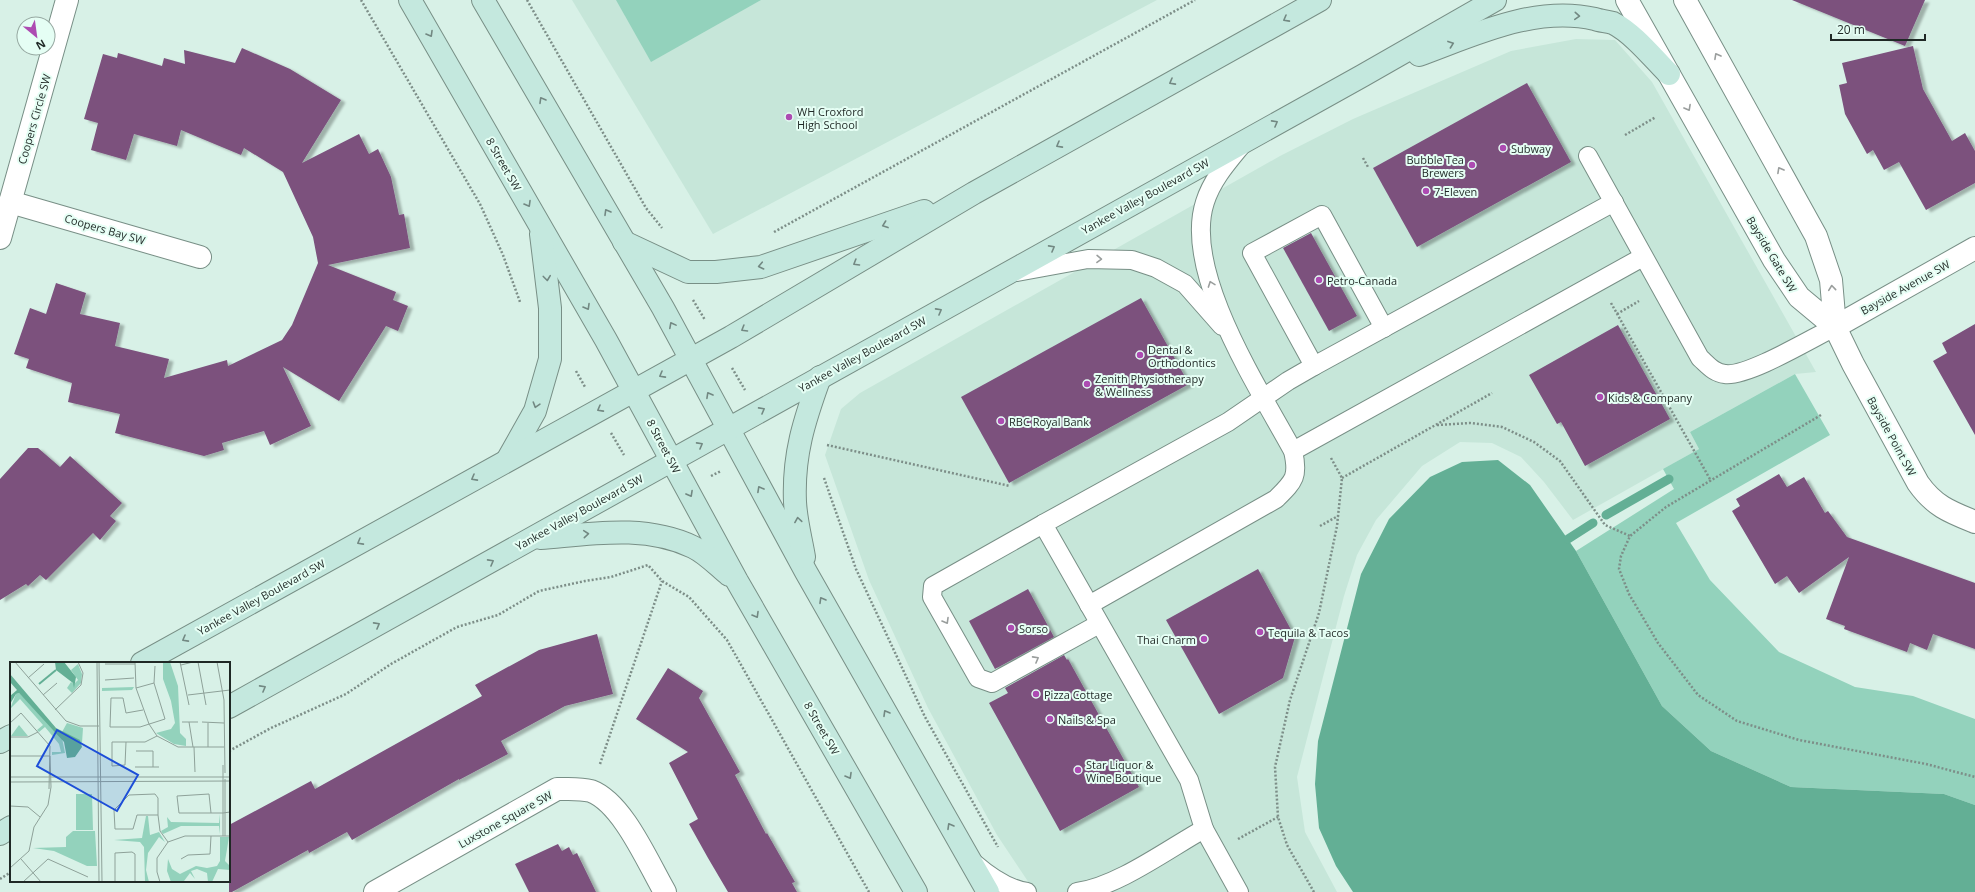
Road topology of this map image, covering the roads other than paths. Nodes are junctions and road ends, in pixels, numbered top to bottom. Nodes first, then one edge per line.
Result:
1 (67, 0) edge
2 (410, 0) edge
3 (483, 0) edge
4 (1320, 0) edge
5 (1495, 0) edge
6 (1627, 0) edge
7 (1685, 0) edge
8 (1669, 74) junction
9 (1362, 76) junction
10 (1247, 139) junction
11 (1588, 156) dead end
12 (974, 193) junction
13 (10, 202) junction
14 (1614, 202) junction
15 (540, 225) junction
16 (0, 238) edge
17 (624, 242) junction
18 (1975, 248) edge
19 (200, 257) dead end
20 (1643, 257) junction
21 (1005, 274) junction
22 (1835, 327) junction
23 (1384, 328) junction
24 (1229, 334) junction
25 (690, 360) junction
26 (1314, 366) junction
27 (820, 377) junction
28 (634, 390) junction
29 (1264, 397) junction
30 (728, 429) junction
31 (1293, 451) junction
32 (508, 459) junction
33 (671, 460) junction
34 (1975, 522) edge
35 (1043, 524) junction
36 (533, 539) junction
37 (806, 572) junction
38 (737, 581) junction
39 (1089, 605) junction
40 (1099, 624) junction
41 (144, 662) edge
42 (230, 706) edge
43 (10, 737) edge
44 (0, 742) edge
45 (10, 828) edge
46 (1204, 829) junction
47 (0, 834) edge
48 (969, 860) junction
49 (1129, 872) junction
50 (375, 892) edge
51 (664, 892) edge
52 (916, 892) edge
53 (988, 892) edge
54 (1027, 892) edge
55 (1077, 892) edge
56 (1111, 892) edge
57 (1239, 892) edge

1 - 13 street, Coopers Circle SW
2 -> 15 main road, 8 Street SW
17 -> 3 main road
4 -> 12 main road, Yankee Valley Boulevard SW
5 - 9 main road, Yankee Valley Boulevard SW
6 - 8 street, Bayside Gate SW
22 -> 7 street
9 -> 8 main road
8 -> 22 street, Bayside Gate SW
10 -> 9 main road, Yankee Valley Boulevard SW
21 -> 10 main road, Yankee Valley Boulevard SW
24 -> 10 lane
11 - 14 lane
12 -> 17 main road
12 -> 25 main road, Yankee Valley Boulevard SW
13 - 16 street, Coopers Circle SW
13 - 19 street, Coopers Bay SW
14 - 20 lane
14 - 23 lane
15 -> 28 main road, 8 Street SW
15 -> 32 main road
25 -> 17 main road
18 - 22 street, Bayside Avenue SW
20 - 22 lane
20 - 31 lane
21 -> 24 lane
27 -> 21 main road, Yankee Valley Boulevard SW
22 - 34 street, Bayside Point SW
23 - 26 lane
23 - 26 lane
24 - 29 lane
25 -> 28 main road, Yankee Valley Boulevard SW
30 -> 25 main road
26 - 29 lane
30 -> 27 main road, Yankee Valley Boulevard SW
37 -> 27 main road
28 -> 32 main road, Yankee Valley Boulevard SW
28 - 33 main road, 8 Street SW
29 - 31 lane
29 - 35 lane
33 -> 30 main road, Yankee Valley Boulevard SW
37 -> 30 main road
31 - 39 lane
32 -> 41 main road, Yankee Valley Boulevard SW
33 - 36 main road, Yankee Valley Boulevard SW
33 -> 38 main road, 8 Street SW
35 - 39 lane
35 -> 40 lane
36 -> 38 main road
42 -> 36 main road, Yankee Valley Boulevard SW
48 -> 37 main road
38 -> 52 main road, 8 Street SW
39 - 40 lane
40 - 46 lane
43 - 44 main road
45 - 47 main road
46 - 49 lane
46 - 57 lane
48 - 53 main road
48 - 54 lane
49 - 55 lane
49 - 56 lane
50 - 51 street, Luxstone Square SW

